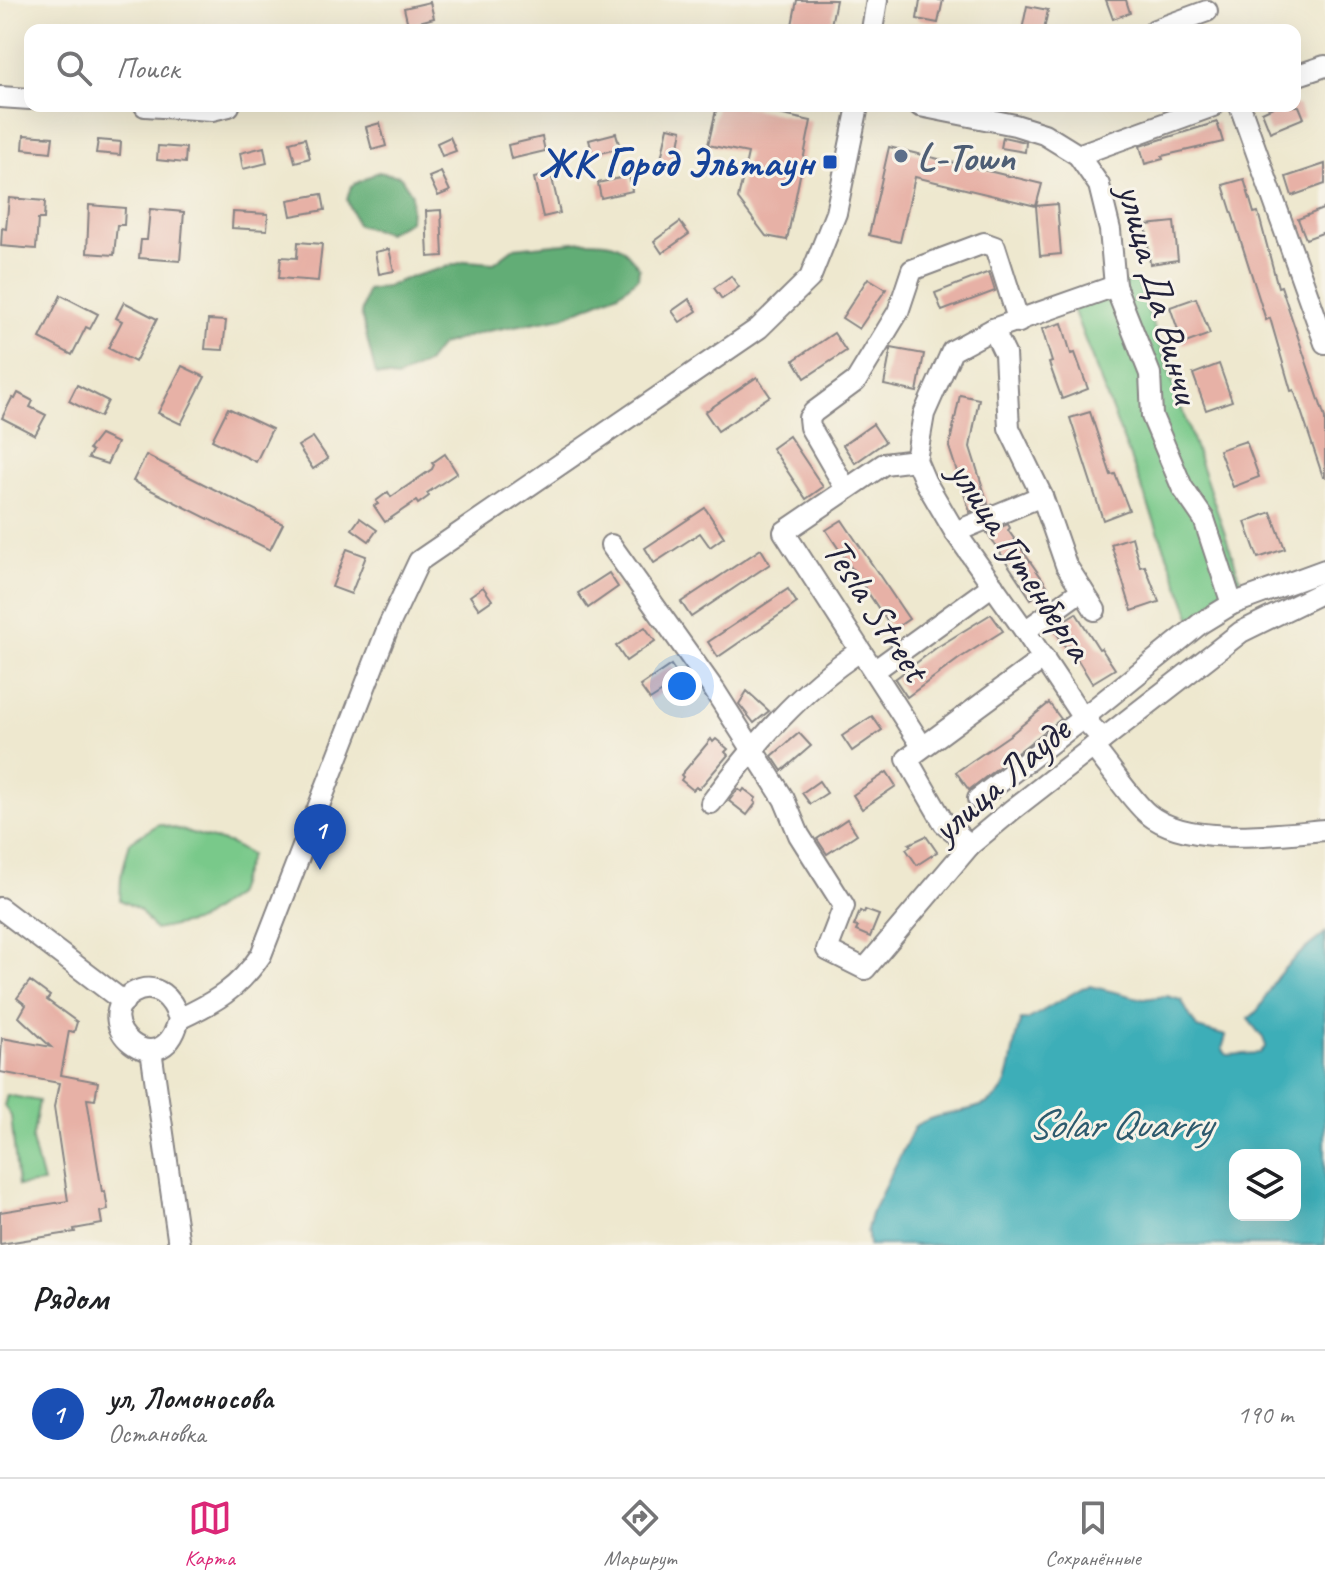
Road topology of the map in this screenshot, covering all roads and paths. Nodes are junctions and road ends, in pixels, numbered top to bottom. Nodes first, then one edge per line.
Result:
1 (877, 0) edge
2 (1208, 14) edge
3 (873, 24) edge
4 (1175, 24) edge
5 (1325, 66) edge
6 (1301, 74) edge
7 (0, 97) edge
8 (24, 99) edge
9 (857, 112) edge
10 (950, 112) edge
11 (1196, 112) edge
12 (1242, 112) edge
13 (1078, 155) junction
14 (1115, 286) junction
15 (1319, 310) edge
16 (1019, 322) junction
17 (993, 329) junction
18 (1325, 343) edge
19 (916, 460) junction
20 (846, 489) junction
21 (1042, 496) junction
22 (955, 532) junction
23 (611, 545) dead end
24 (1325, 570) edge
25 (993, 585) junction
26 (1082, 590) junction
27 (1325, 591) edge
28 (1232, 604) junction
29 (1095, 610) dead end
30 (1025, 631) junction
31 (860, 651) junction
32 (1044, 658) junction
33 (874, 671) junction
34 (1083, 718) junction
35 (1098, 743) junction
36 (922, 746) junction
37 (752, 748) junction
38 (978, 799) dead end
39 (711, 803) dead end
40 (1325, 830) edge
41 (970, 845) junction
42 (0, 908) edge
43 (124, 1002) junction
44 (179, 1019) junction
45 (151, 1050) junction
46 (179, 1245) edge

1 - 3 street
2 - 4 street
5 - 6 street
7 - 8 street
9 - 44 street
10 - 13 street, улица Да Винчи
11 - 13 street
12 - 15 street
13 - 14 street, улица Да Винчи
14 - 16 street, улица Гутенберга
14 - 28 street, улица Да Винчи
15 - 18 street
16 - 17 street, улица Гутенберга
16 - 20 street
17 - 19 street, улица Гутенберга
17 - 21 street
19 - 20 street, Tesla Street
19 - 22 street, улица Гутенберга
20 - 31 street, Tesla Street
21 - 22 street
21 - 26 street
22 - 25 street, улица Гутенберга
23 - 37 street
24 - 28 street
25 - 30 street, улица Гутенберга
25 - 33 street
26 - 29 street
26 - 30 street
27 - 35 street, улица Лауде
28 - 34 street
30 - 32 street, улица Гутенберга
31 - 33 street, Tesla Street
31 - 37 street
32 - 34 street, улица Гутенберга
32 - 36 street
33 - 36 street, Tesla Street
34 - 35 street, улица Гутенберга
34 - 38 street
35 - 40 street, улица Гутенберга
35 - 41 street, улица Лауде
36 - 41 street
37 - 39 street
37 - 41 street, улица Лауде
42 - 43 street
43 - 44 street
43 - 45 street
44 - 45 street
45 - 46 street

